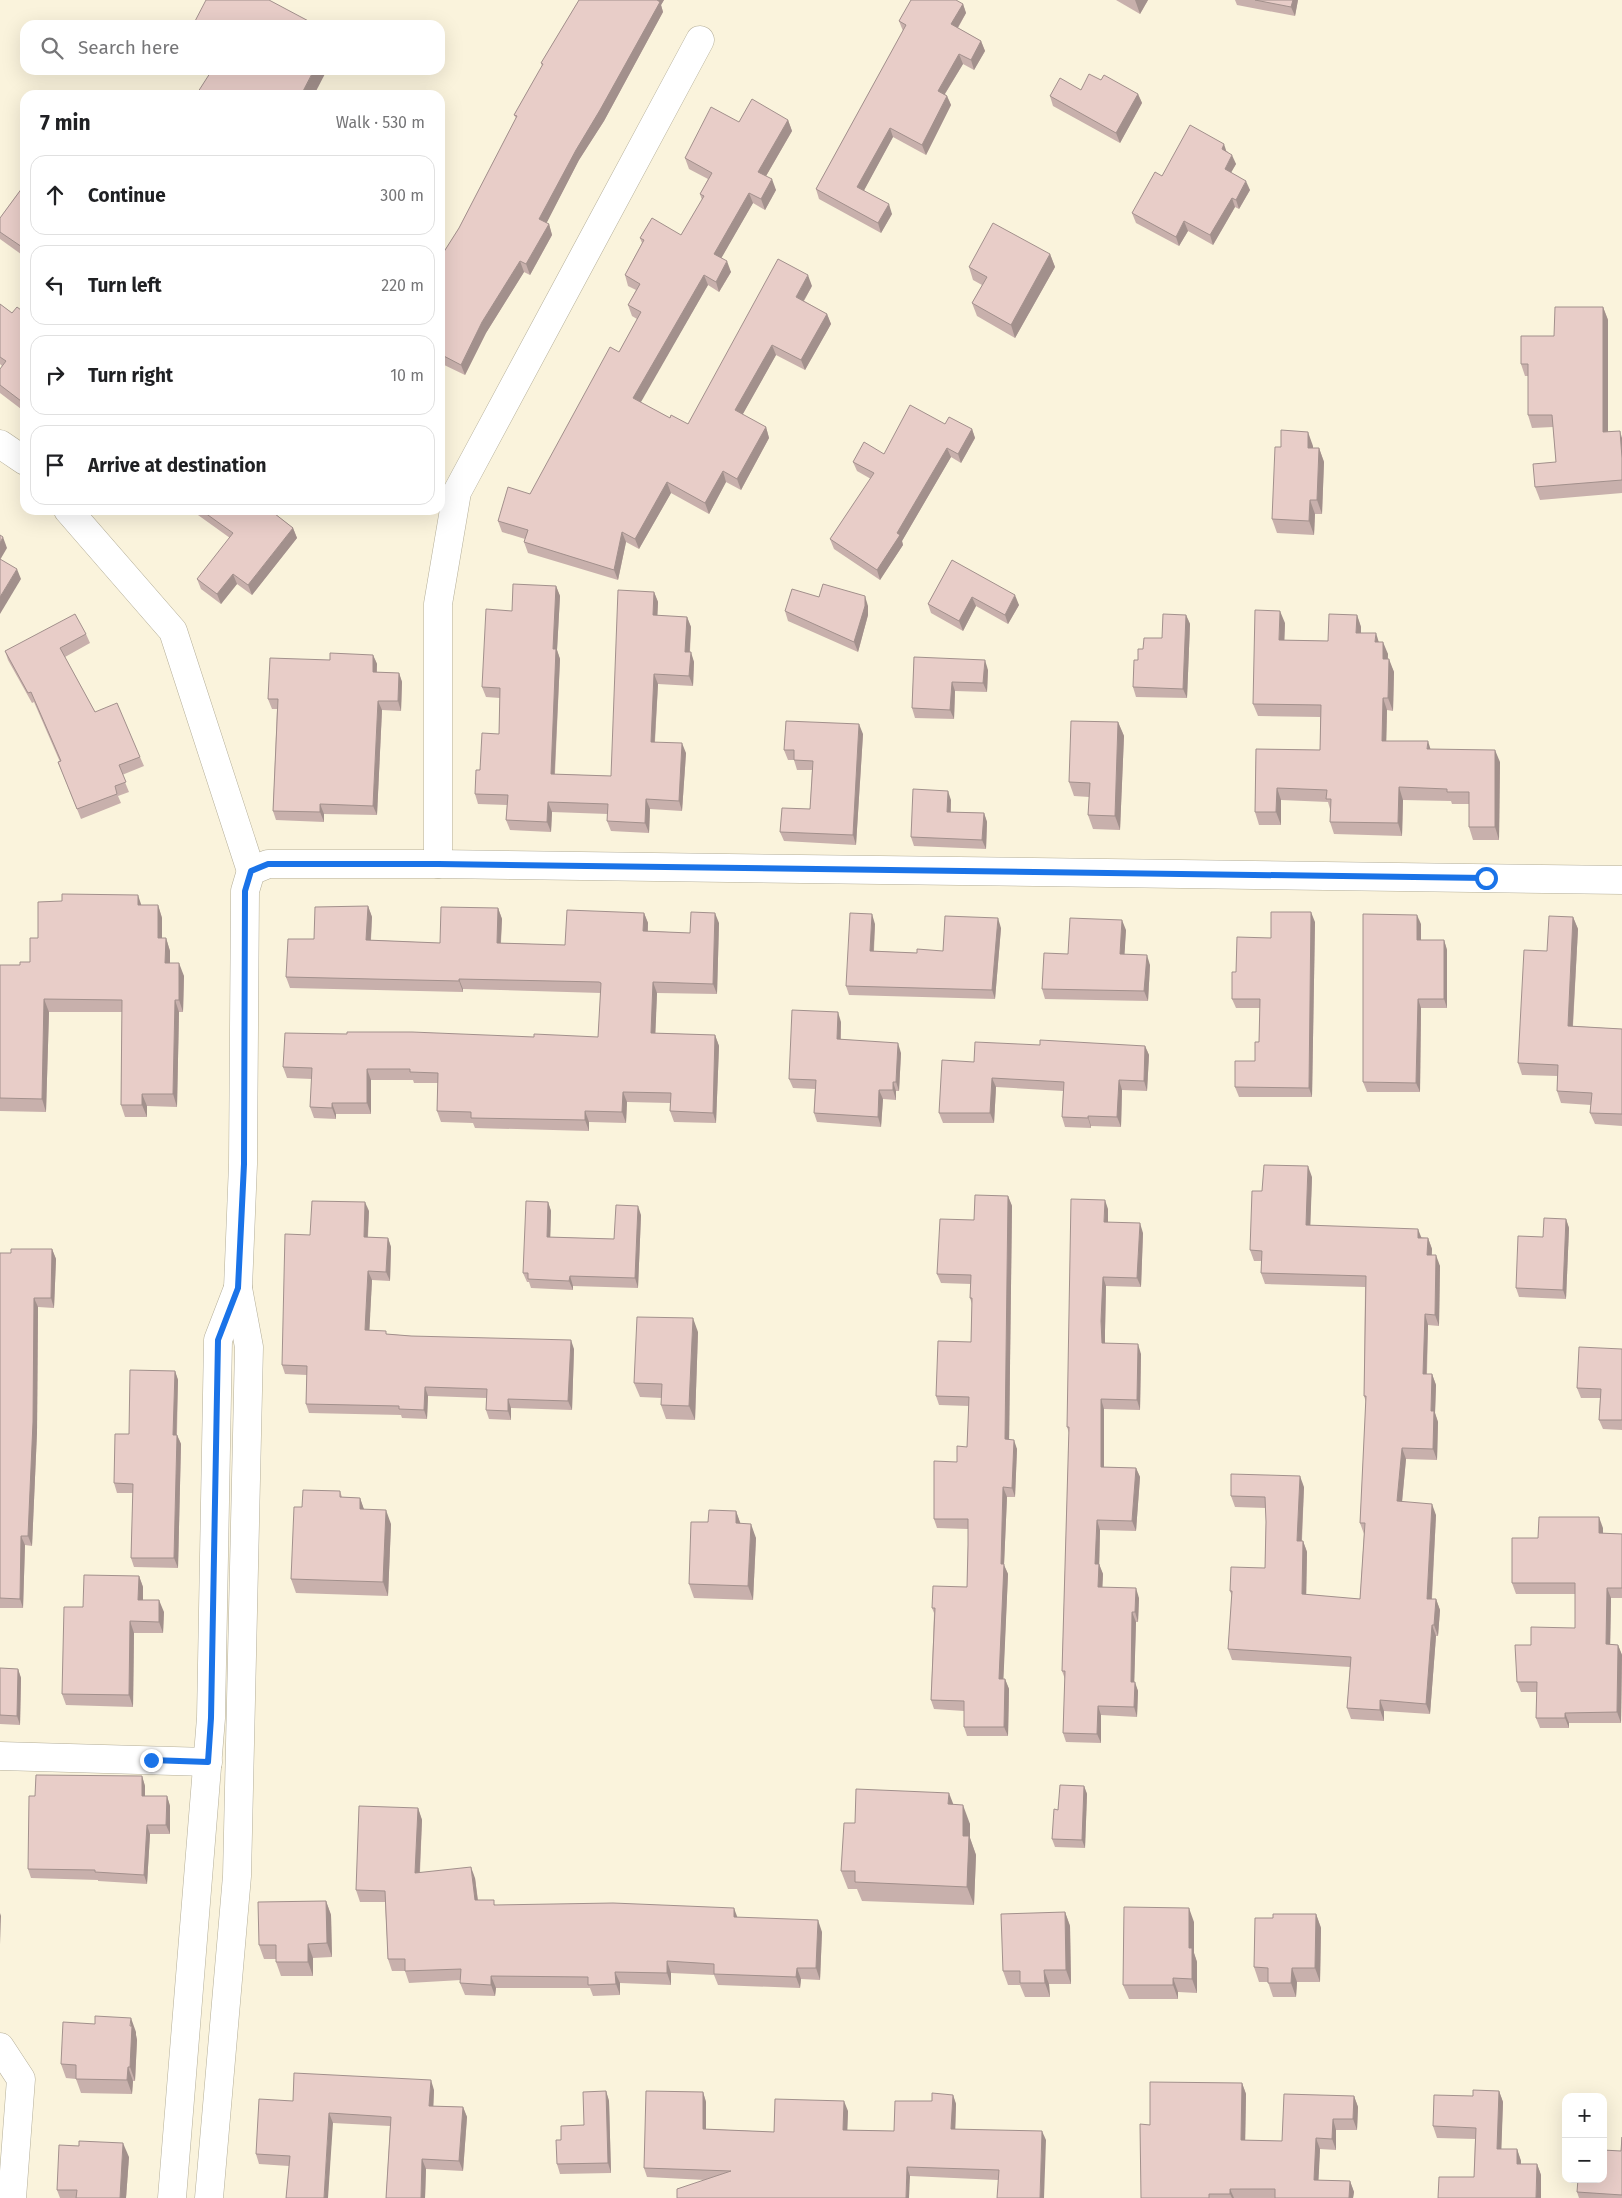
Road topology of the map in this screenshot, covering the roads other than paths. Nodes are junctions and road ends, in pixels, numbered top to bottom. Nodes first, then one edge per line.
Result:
1 (700, 40) dead end
2 (0, 444) edge
3 (20, 458) edge
4 (72, 515) edge
5 (438, 864) junction
6 (251, 871) junction
7 (1622, 880) edge
8 (238, 1288) junction
9 (0, 1756) edge
10 (208, 1762) junction
11 (0, 2047) edge
12 (12, 2198) edge
13 (172, 2198) edge
14 (209, 2198) edge

1 - 5 street
2 - 3 street
4 - 6 street
5 - 6 street
5 - 7 street
6 - 8 street
8 - 10 street
8 - 14 street
9 - 10 street
10 - 13 street
11 - 12 street

